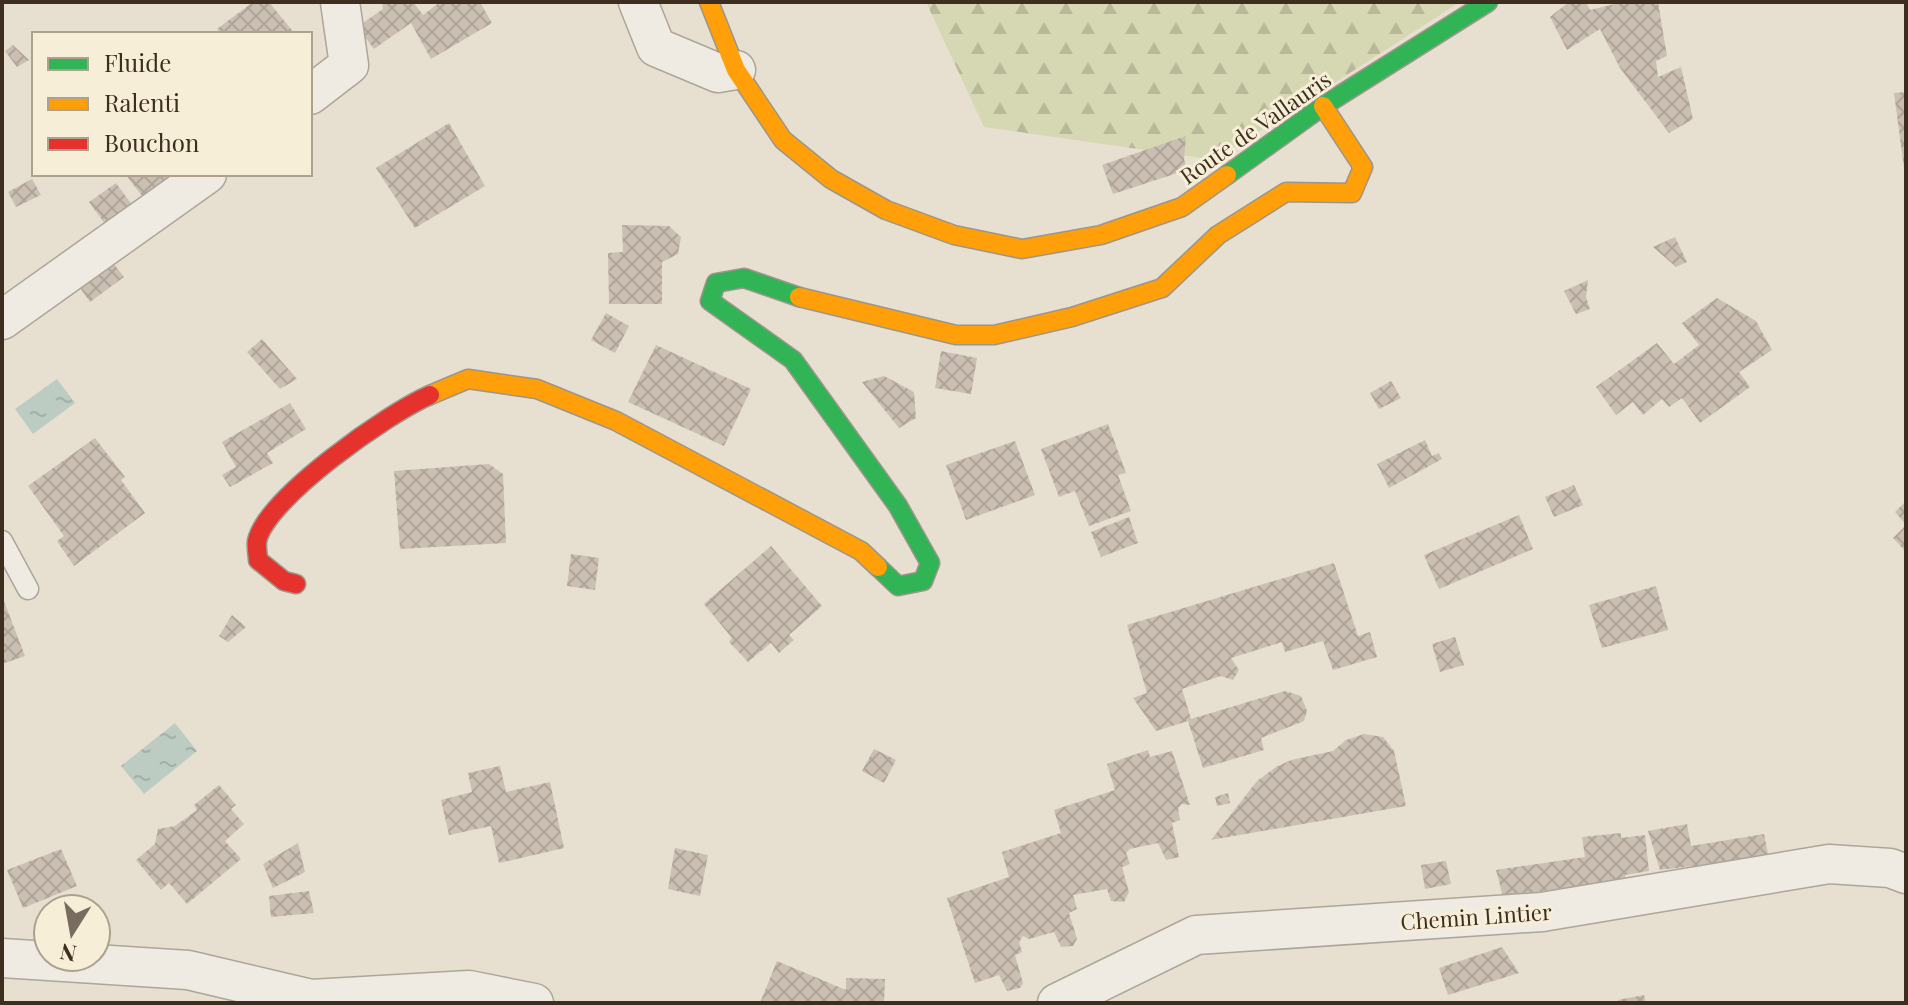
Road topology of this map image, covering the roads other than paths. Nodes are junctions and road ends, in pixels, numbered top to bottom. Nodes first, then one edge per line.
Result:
1 (340, 2) edge
2 (638, 2) edge
3 (709, 2) edge
4 (1488, 2) edge
5 (736, 70) junction
6 (312, 93) edge
7 (1323, 106) junction
8 (204, 176) edge
9 (2, 320) edge
10 (2, 541) edge
11 (296, 584) dead end
12 (28, 589) dead end
13 (1906, 874) edge
14 (2, 958) edge
15 (534, 1003) edge
16 (1057, 1003) edge

1 - 6 street
2 - 5 street
3 - 5 street, Route de Vallauris
4 - 7 street, Route de Vallauris
5 - 7 street, Route de Vallauris
7 - 11 street
8 - 9 street
10 - 12 lane
13 - 16 street, Chemin Lintier
14 - 15 street

